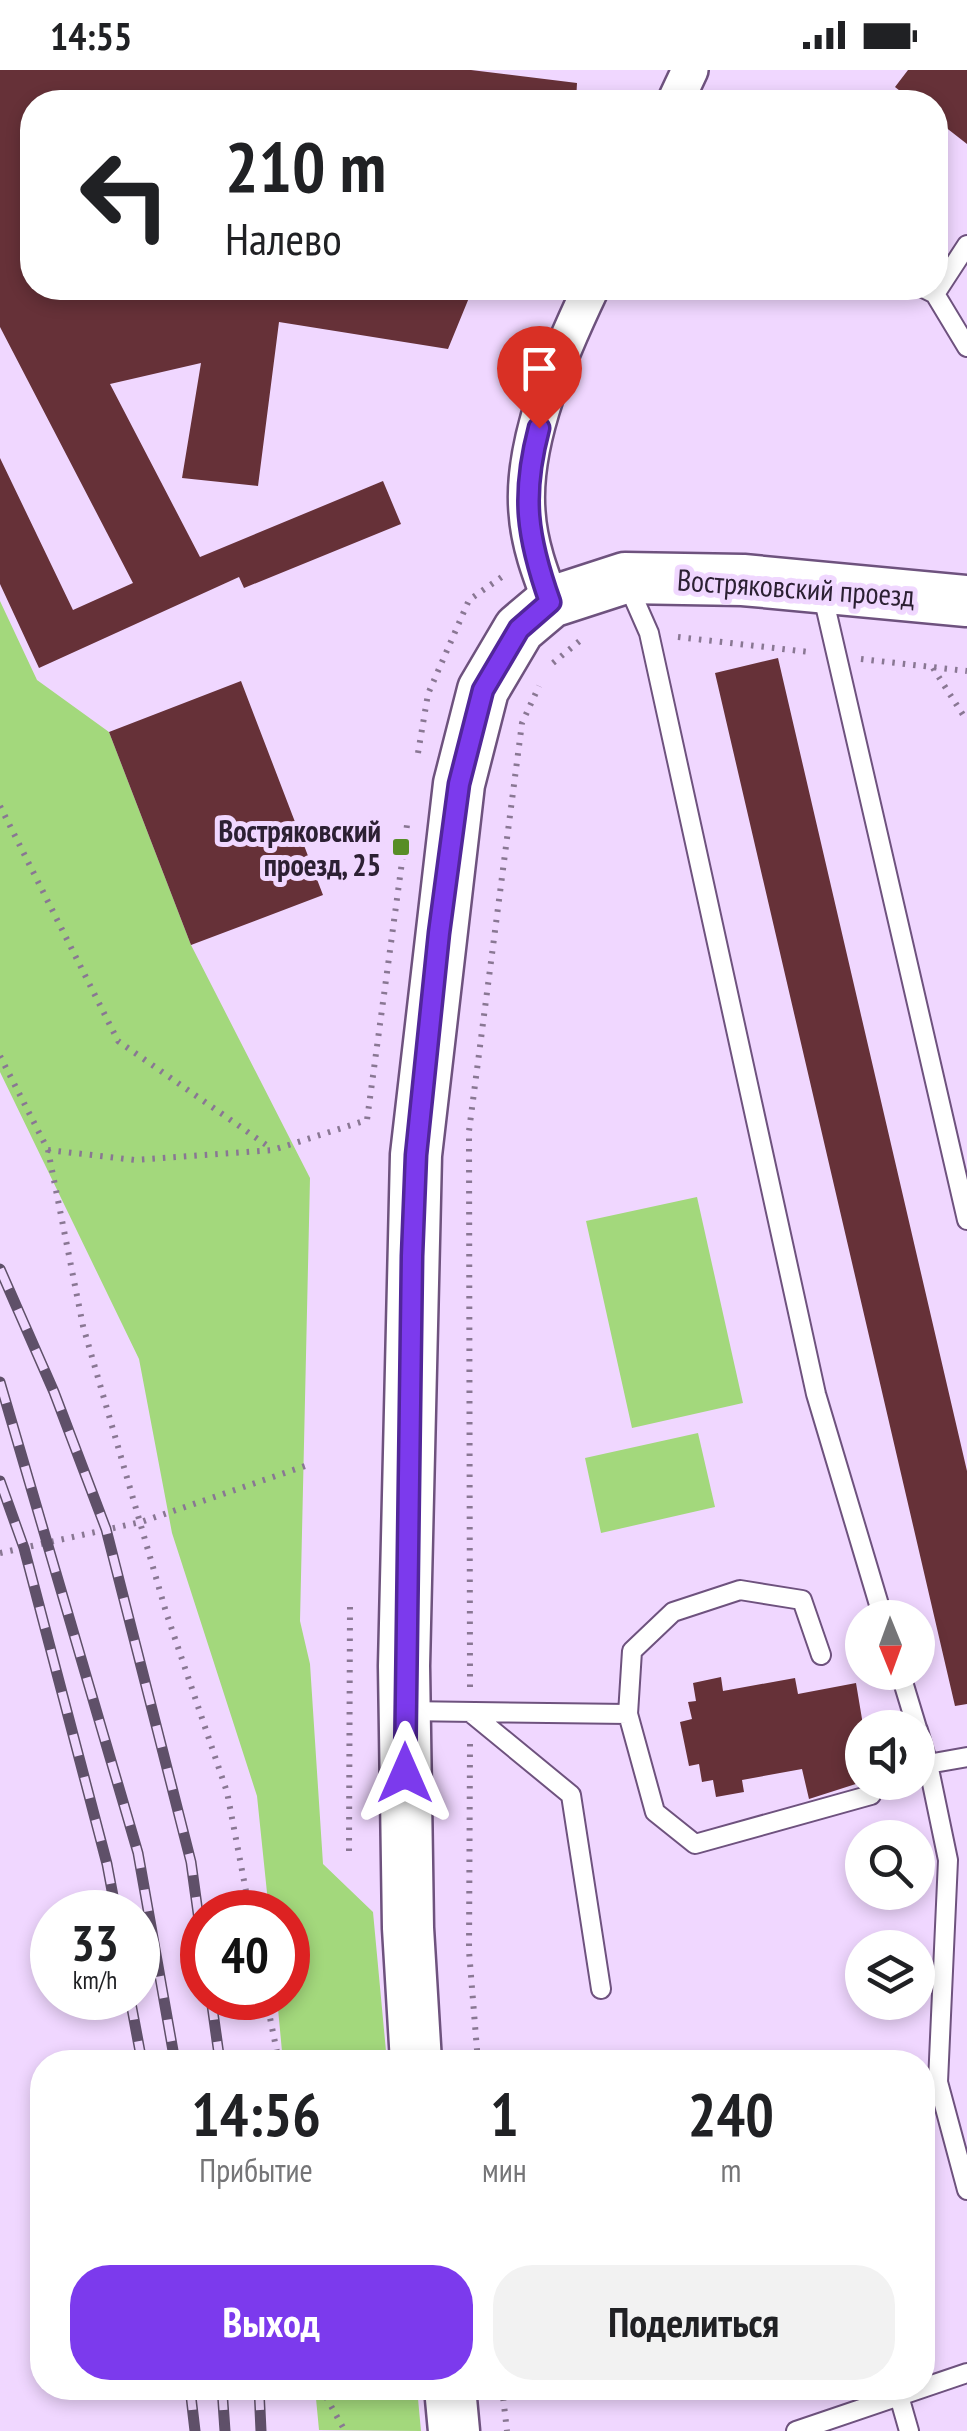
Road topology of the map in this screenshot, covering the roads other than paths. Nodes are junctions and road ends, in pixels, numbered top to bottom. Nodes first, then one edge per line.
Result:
1 (967, 244) edge
2 (948, 268) edge
3 (585, 300) edge
4 (935, 300) edge
5 (967, 347) edge
6 (625, 578) junction
7 (821, 588) junction
8 (967, 601) edge
9 (550, 602) junction
10 (967, 1220) edge
11 (879, 1600) edge
12 (821, 1656) dead end
13 (405, 1711) junction
14 (470, 1712) junction
15 (628, 1714) junction
16 (967, 1758) edge
17 (935, 1763) edge
18 (935, 1798) edge
19 (854, 1800) edge
20 (600, 1989) dead end
21 (415, 2050) edge
22 (967, 2190) edge
23 (967, 2373) edge
24 (935, 2384) edge
25 (451, 2400) edge
26 (887, 2400) edge
27 (900, 2400) edge
28 (454, 2431) edge
29 (796, 2431) edge
30 (909, 2431) edge

1 - 2 lane
3 - 9 street
4 - 5 lane
6 - 7 street, Востряковский проезд
6 - 9 street, Востряковский проезд
6 - 11 lane
7 - 8 street, Востряковский проезд
7 - 10 lane
9 - 13 street
12 - 15 lane
13 - 14 lane
13 - 21 street
14 - 15 lane
14 - 20 lane
15 - 19 lane
16 - 17 lane
18 - 22 lane
23 - 24 lane
25 - 28 street
26 - 29 lane
27 - 30 lane

